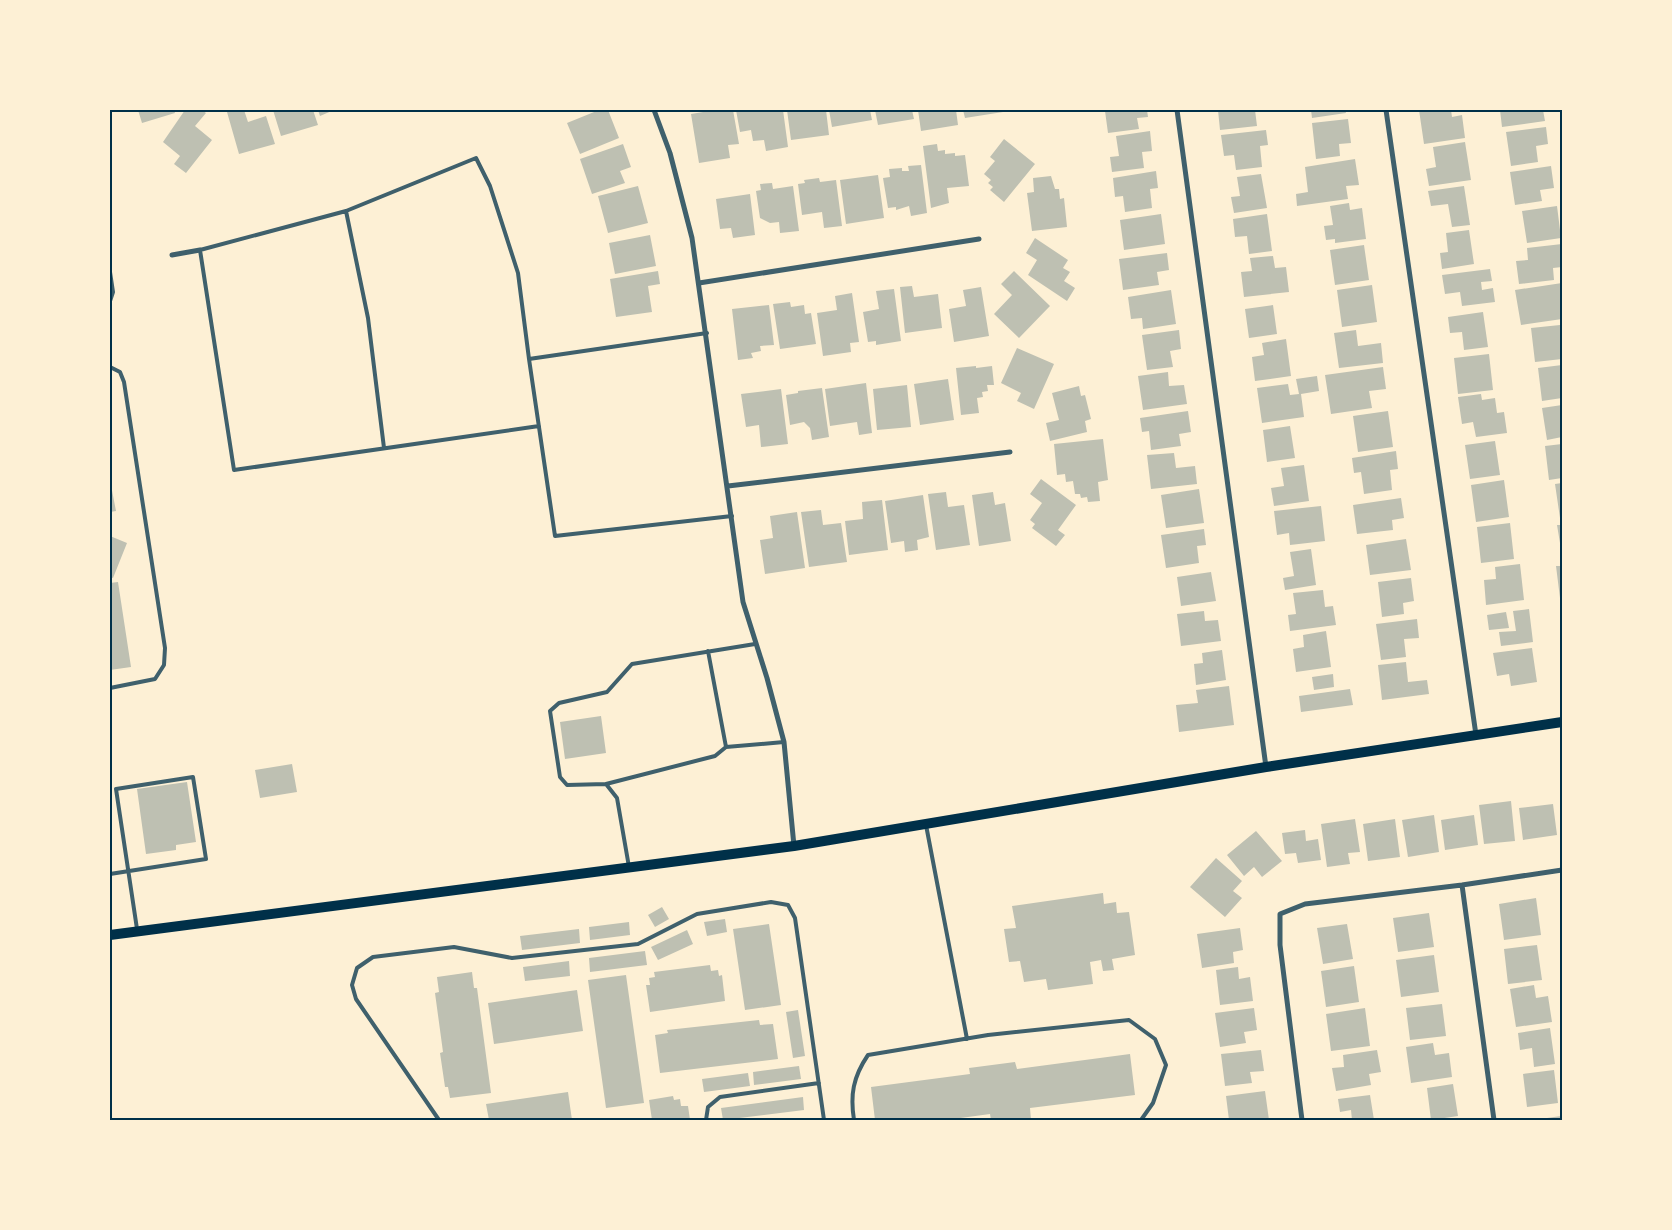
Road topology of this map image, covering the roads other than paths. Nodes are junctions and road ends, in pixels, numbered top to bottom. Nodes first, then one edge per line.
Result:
1 (654, 110) edge
2 (1177, 110) edge
3 (1386, 110) edge
4 (346, 211) junction
5 (979, 239) dead end
6 (200, 250) junction
7 (172, 255) dead end
8 (110, 272) edge
9 (699, 283) junction
10 (110, 301) edge
11 (706, 333) junction
12 (529, 359) junction
13 (110, 367) edge
14 (539, 426) junction
15 (384, 448) junction
16 (1010, 452) dead end
17 (728, 486) junction
18 (732, 516) junction
19 (755, 644) junction
20 (708, 651) junction
21 (110, 688) edge
22 (1562, 722) edge
23 (1476, 735) junction
24 (784, 742) junction
25 (726, 747) junction
26 (1266, 767) junction
27 (606, 784) junction
28 (926, 824) junction
29 (794, 846) junction
30 (629, 867) junction
31 (1562, 870) edge
32 (128, 871) junction
33 (110, 874) edge
34 (1462, 885) junction
35 (137, 932) junction
36 (110, 935) edge
37 (967, 1039) junction
38 (819, 1083) junction
39 (439, 1120) edge
40 (706, 1120) edge
41 (824, 1120) edge
42 (854, 1120) edge
43 (1141, 1120) edge
44 (1302, 1120) edge
45 (1494, 1120) edge

1 - 9 street
2 - 26 street
3 - 23 street
4 - 6 lane
4 - 12 lane
4 - 15 lane
5 - 9 street
6 - 7 street
6 - 15 lane
8 - 10 lane
9 - 11 street
11 - 12 lane
11 - 17 street
12 - 14 lane
13 - 21 lane
14 - 15 lane
14 - 18 lane
16 - 17 street
17 - 18 street
18 - 19 street
19 - 20 lane
19 - 24 street
20 - 25 lane
20 - 27 lane
22 - 23 main road
23 - 26 main road
24 - 25 lane
24 - 29 street
25 - 27 lane
26 - 28 main road
27 - 30 lane
28 - 29 main road
28 - 37 lane
29 - 30 main road
30 - 35 main road
31 - 34 street
32 - 32 lane
32 - 33 lane
32 - 35 lane
34 - 44 street
34 - 45 street
35 - 36 main road
37 - 42 lane
37 - 43 lane
38 - 39 lane
38 - 40 lane
38 - 41 lane

